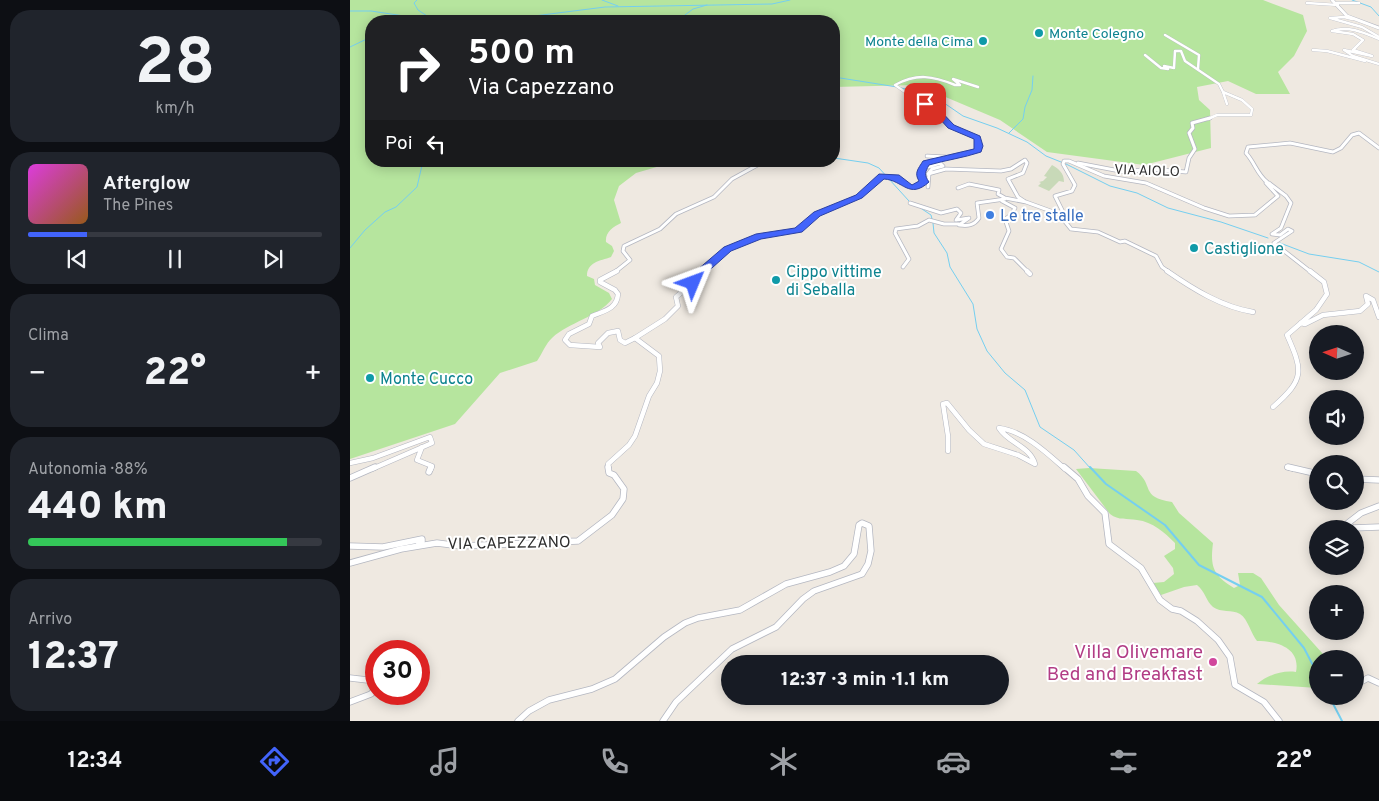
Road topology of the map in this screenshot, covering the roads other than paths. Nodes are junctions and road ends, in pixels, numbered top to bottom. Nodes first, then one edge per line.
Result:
1 (1332, 0) edge
2 (1307, 1) edge
3 (1359, 3) dead end
4 (1337, 4) junction
5 (1360, 21) junction
6 (1379, 28) edge
7 (1165, 35) dead end
8 (1379, 38) edge
9 (1313, 50) dead end
10 (1145, 55) dead end
11 (1379, 64) edge
12 (1198, 69) junction
13 (978, 87) dead end
14 (1223, 92) junction
15 (1227, 104) dead end
16 (1379, 148) edge
17 (927, 156) dead end
18 (947, 157) junction
19 (1072, 162) junction
20 (755, 167) edge
21 (921, 169) junction
22 (929, 174) junction
23 (1267, 182) junction
24 (928, 187) dead end
25 (958, 188) dead end
26 (1009, 199) junction
27 (1001, 200) junction
28 (1026, 202) junction
29 (910, 203) dead end
30 (1059, 214) junction
31 (959, 224) junction
32 (903, 267) dead end
33 (1030, 274) dead end
34 (1253, 312) dead end
35 (1379, 318) edge
36 (1301, 323) junction
37 (635, 338) junction
38 (1272, 407) dead end
39 (422, 447) junction
40 (948, 451) dead end
41 (350, 463) edge
42 (1287, 467) dead end
43 (429, 472) dead end
44 (1309, 472) edge
45 (350, 478) edge
46 (1364, 479) edge
47 (1379, 480) edge
48 (1379, 506) edge
49 (1379, 527) edge
50 (350, 546) edge
51 (415, 546) junction
52 (350, 563) edge
53 (350, 678) edge
54 (365, 680) edge
55 (1364, 680) edge
56 (1379, 683) edge
57 (365, 696) edge
58 (350, 702) edge
59 (518, 721) edge
60 (663, 721) edge
61 (1279, 721) edge

1 - 4 street
2 - 4 street
3 - 4 street
4 - 5 street
5 - 6 street
5 - 8 street
7 - 12 street
8 - 11 street
9 - 11 street
10 - 12 street, VIA AIOLO
12 - 14 street, VIA AIOLO
13 - 18 street
14 - 15 street, VIA AIOLO
14 - 19 street, VIA AIOLO
16 - 23 street
17 - 18 street
18 - 21 street
19 - 23 street
19 - 30 street
20 - 37 street
21 - 22 street
21 - 37 street
22 - 24 street
22 - 28 street
23 - 36 street
25 - 26 street
26 - 27 street
26 - 28 street
27 - 31 street
27 - 33 street
28 - 30 street
29 - 31 street
30 - 34 street
31 - 32 street
35 - 36 street
36 - 38 street
37 - 51 street, VIA CAPEZZANO
39 - 41 street
39 - 43 street
39 - 45 street
40 - 61 street
42 - 44 street
46 - 47 street
48 - 49 street
50 - 51 street
51 - 52 street
53 - 54 street
55 - 56 street
57 - 58 street
59 - 60 street

